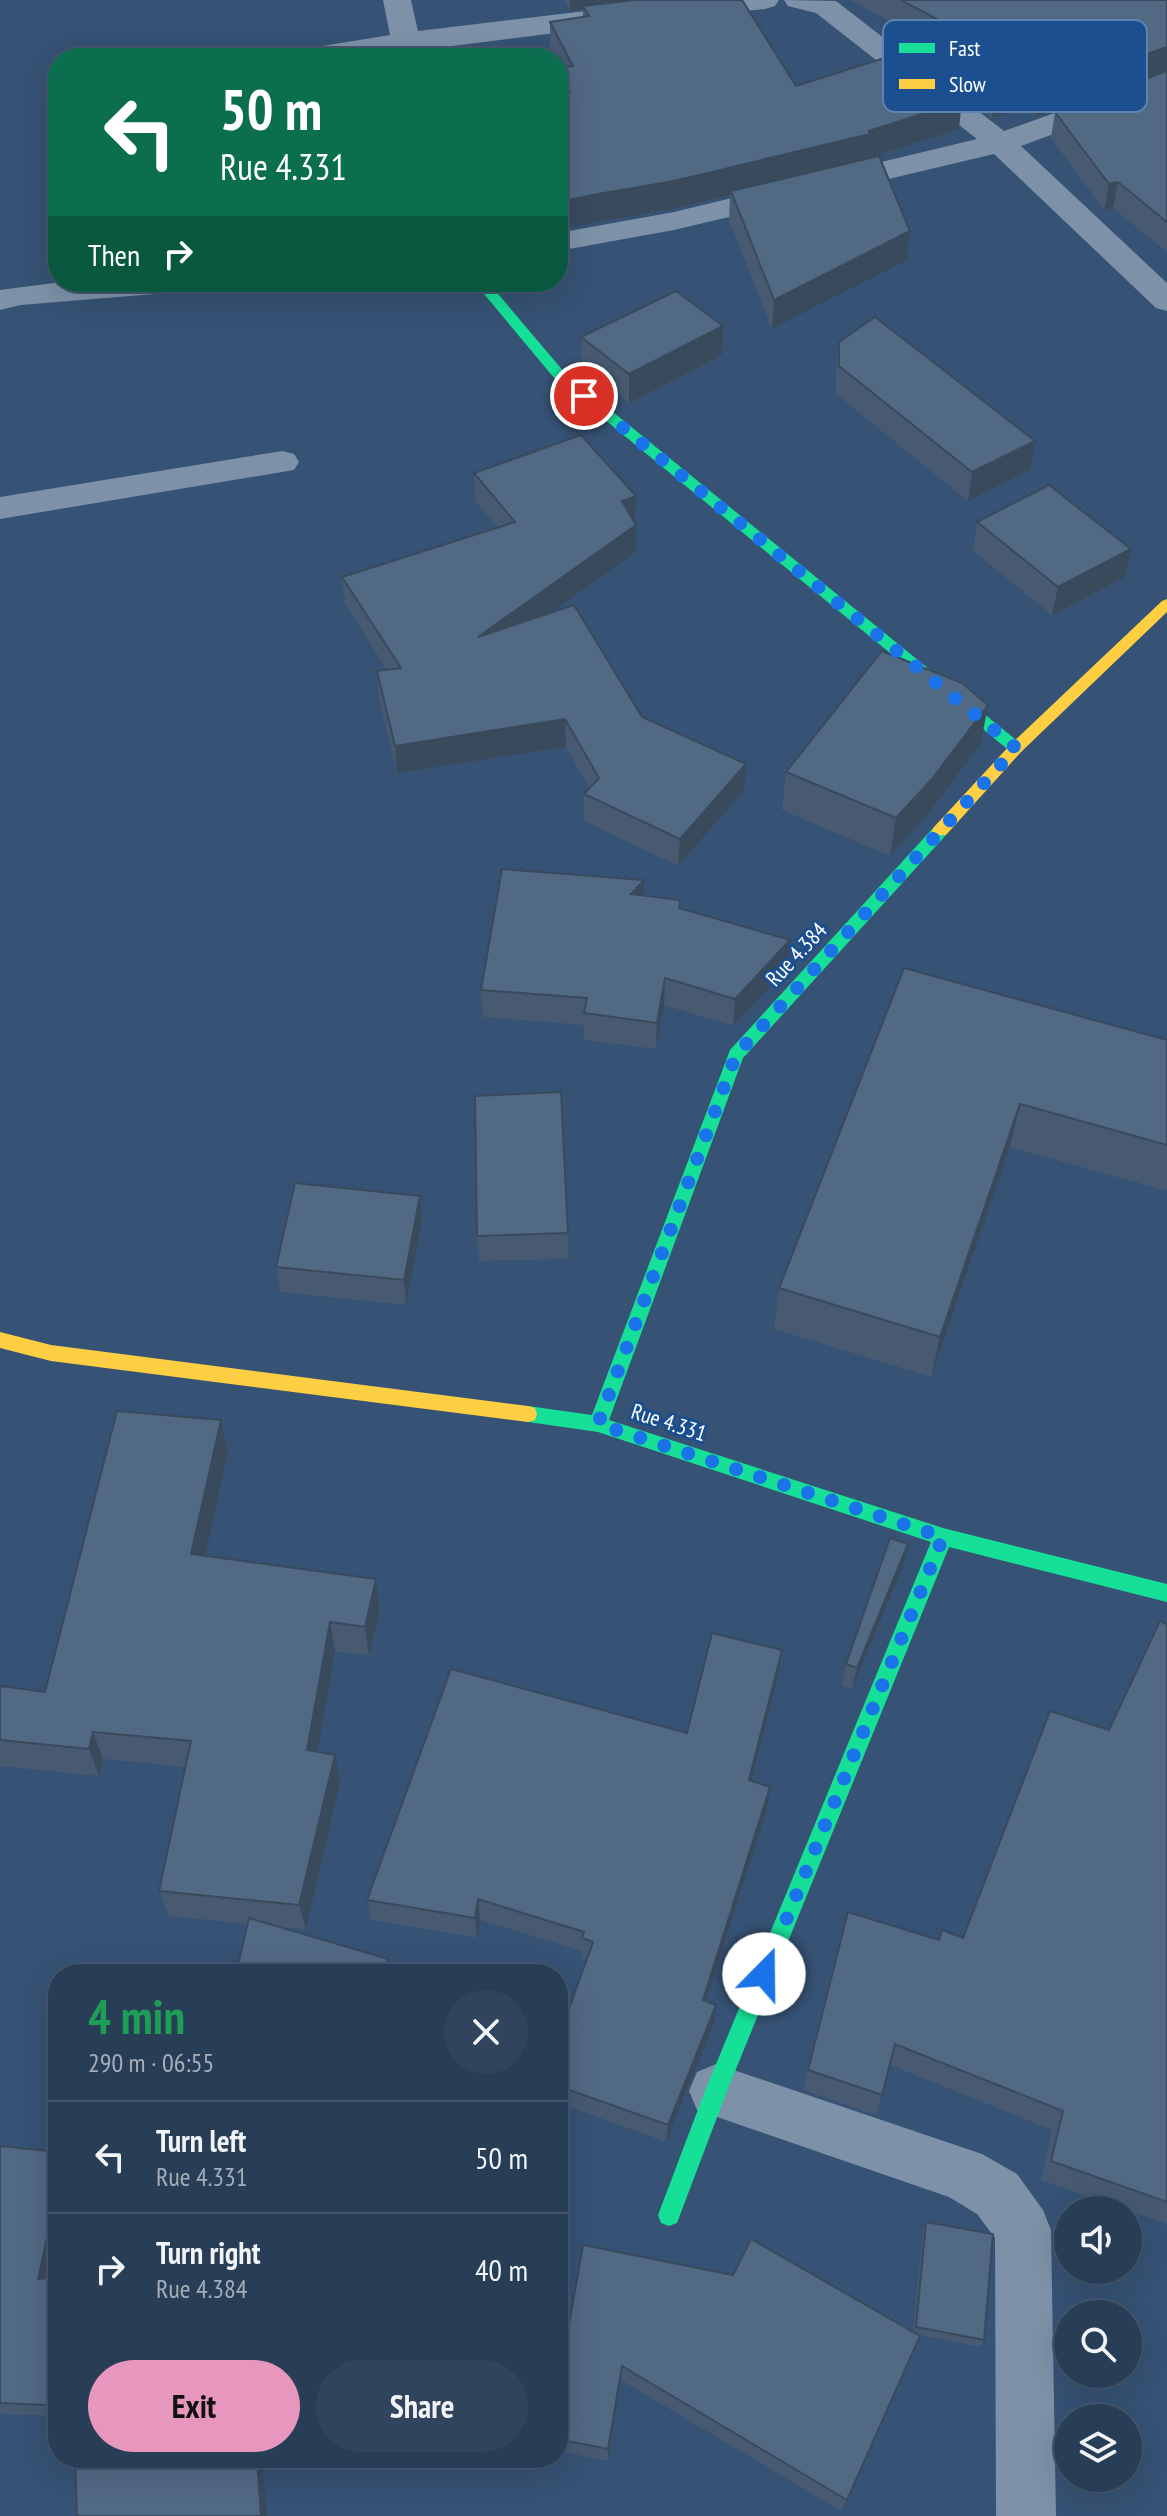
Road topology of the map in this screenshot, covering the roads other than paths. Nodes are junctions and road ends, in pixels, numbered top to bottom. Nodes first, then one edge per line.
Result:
1 (397, 0) edge
2 (765, 0) edge
3 (798, 0) edge
4 (406, 41) junction
5 (364, 48) edge
6 (883, 52) edge
7 (1167, 82) edge
8 (1147, 89) edge
9 (960, 112) edge
10 (1085, 112) edge
11 (1000, 143) junction
12 (568, 240) edge
13 (48, 292) edge
14 (489, 292) edge
15 (0, 300) edge
16 (1167, 301) edge
17 (282, 462) dead end
18 (0, 508) edge
19 (1167, 604) edge
20 (1016, 748) junction
21 (0, 1340) edge
22 (598, 1424) junction
23 (943, 1537) junction
24 (1167, 1593) edge
25 (716, 2091) junction
26 (669, 2215) dead end
27 (1026, 2516) edge

1 - 4 street
2 - 4 street
3 - 6 street
4 - 5 street
7 - 8 street
9 - 11 street
10 - 11 street
11 - 12 street
11 - 16 street
13 - 15 street
14 - 20 street
17 - 18 street
19 - 20 street, Rue 4.384
20 - 22 street, Rue 4.384
21 - 22 street, Rue 4.331
22 - 23 street, Rue 4.331
23 - 24 street, Rue 4.331
23 - 25 street
25 - 26 street
25 - 27 street

